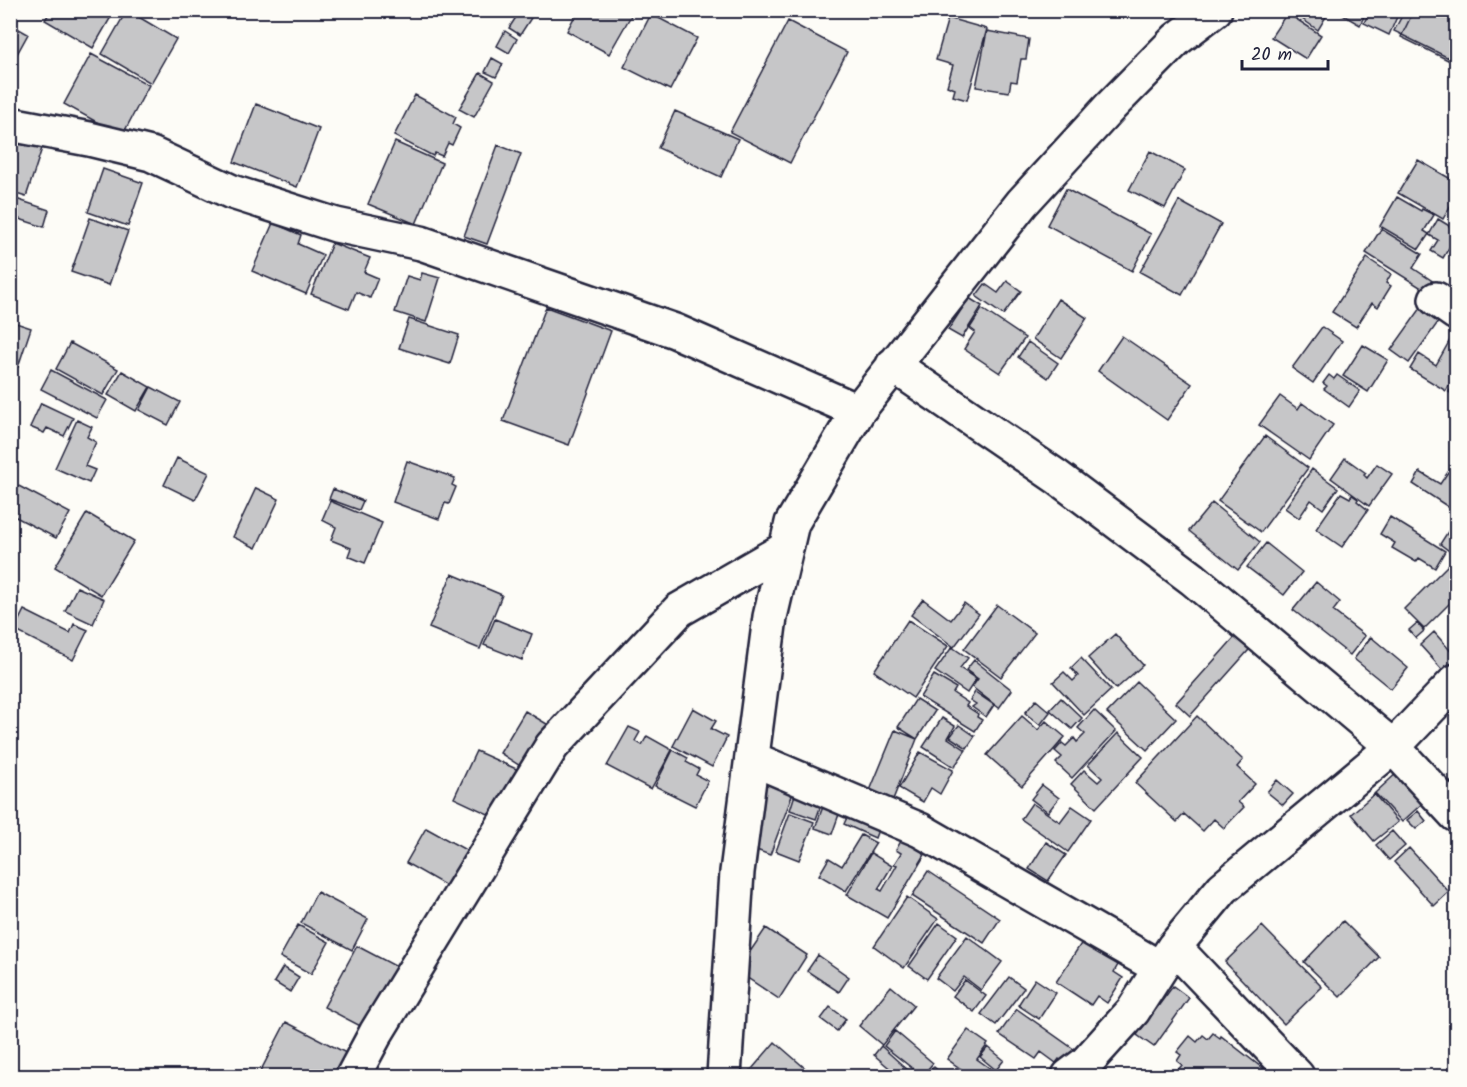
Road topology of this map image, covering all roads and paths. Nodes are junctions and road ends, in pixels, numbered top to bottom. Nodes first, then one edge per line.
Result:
1 (1215, 10) edge
2 (10, 124) edge
3 (893, 365) junction
4 (858, 411) junction
5 (785, 549) junction
6 (1456, 681) edge
7 (1393, 747) junction
8 (753, 759) junction
9 (1456, 815) edge
10 (1167, 958) junction
11 (353, 1077) edge
12 (724, 1077) edge
13 (1069, 1077) edge
14 (1297, 1077) edge

1 - 3 street
2 - 4 street
3 - 4 street
3 - 7 street
4 - 5 street
5 - 8 street
5 - 11 street
6 - 7 street
7 - 9 street
7 - 10 street
8 - 10 street
8 - 12 street
10 - 13 street
10 - 14 street

